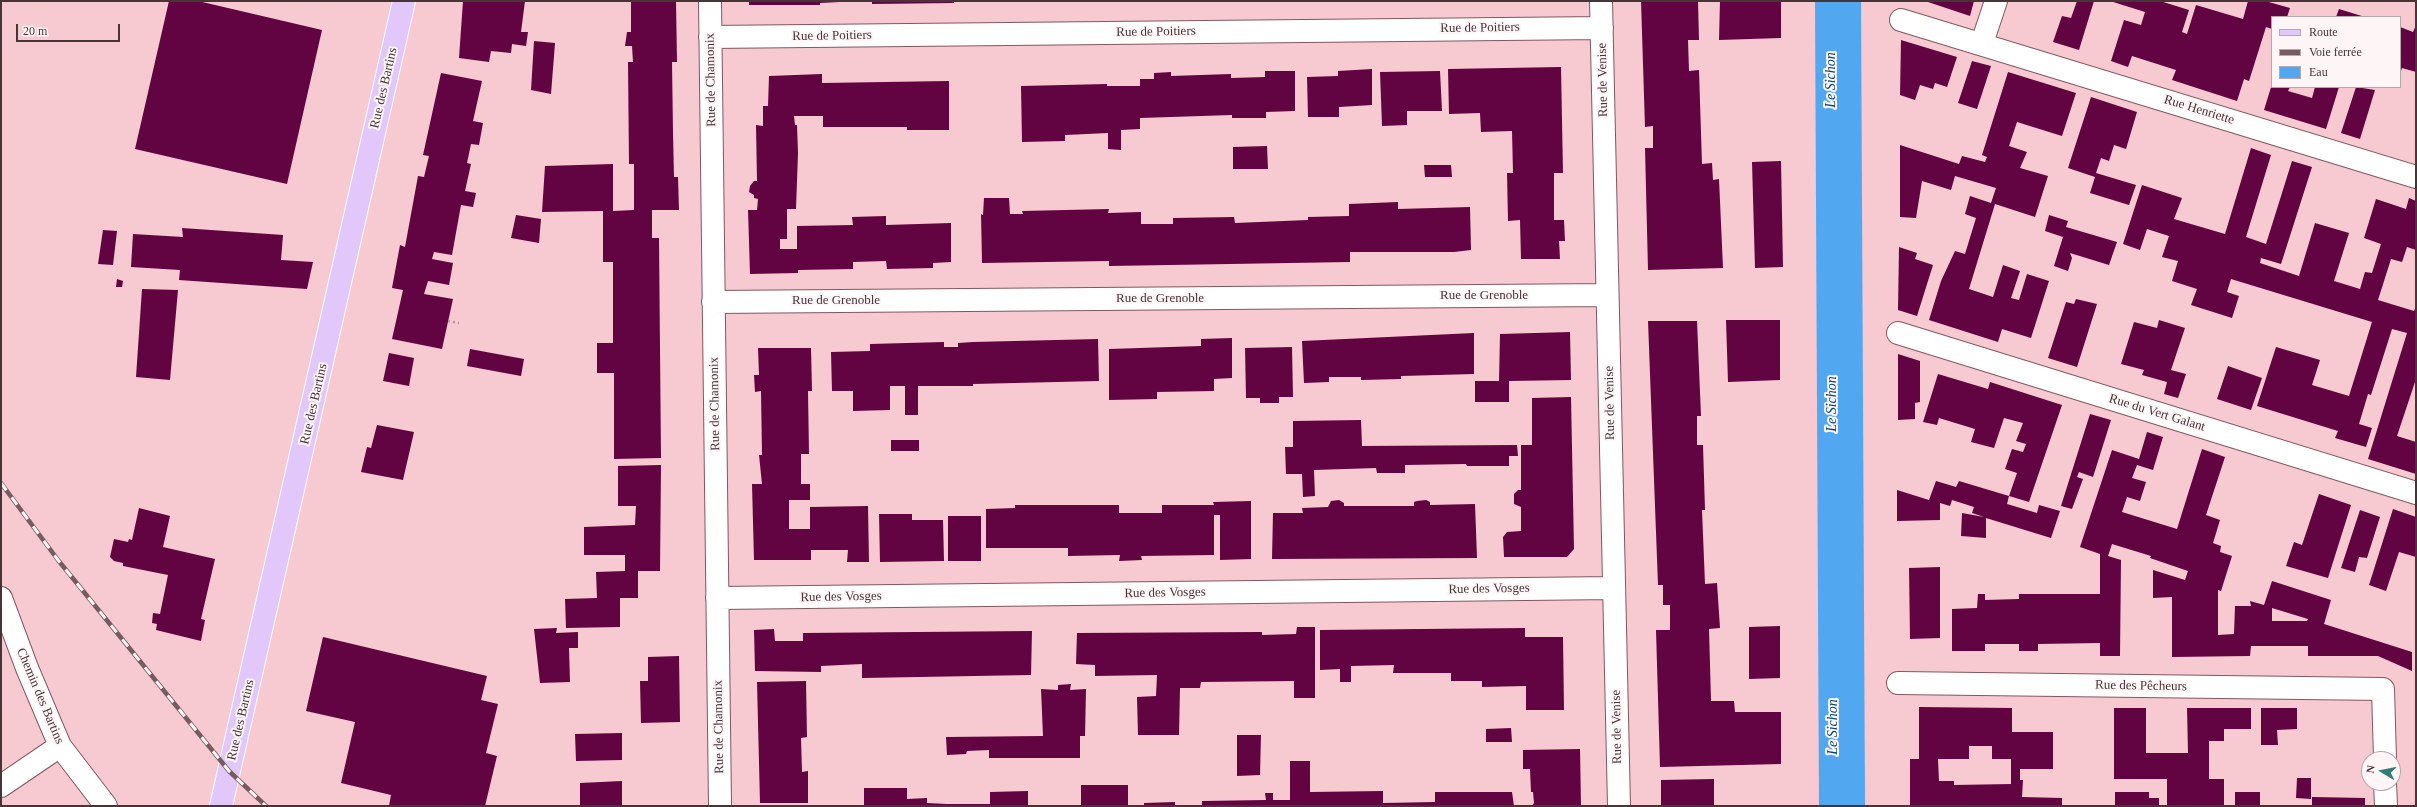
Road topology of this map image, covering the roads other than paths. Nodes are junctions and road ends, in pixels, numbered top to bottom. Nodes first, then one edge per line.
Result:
1 (404, 1) edge
2 (710, 1) edge
3 (1601, 1) edge
4 (1996, 1) edge
5 (1901, 20) dead end
6 (1602, 28) junction
7 (710, 37) junction
8 (1982, 43) junction
9 (2416, 177) edge
10 (1608, 295) junction
11 (714, 302) junction
12 (1898, 333) dead end
13 (2416, 493) edge
14 (1614, 588) junction
15 (1, 598) edge
16 (717, 598) junction
17 (10, 647) edge
18 (1898, 683) dead end
19 (60, 746) junction
20 (2385, 751) edge
21 (1, 786) edge
22 (2385, 791) edge
23 (106, 806) edge
24 (222, 806) edge
25 (720, 806) edge
26 (1619, 806) edge
27 (2386, 806) edge

1 - 24 main road, Rue des Bartins
2 - 7 street, Rue de Chamonix
3 - 6 street, Rue de Venise
4 - 8 street
5 - 8 street, Rue Henriette
6 - 7 street, Rue de Poitiers
6 - 10 street, Rue de Venise
7 - 11 street, Rue de Chamonix
8 - 9 street, Rue Henriette
10 - 11 street, Rue de Grenoble
10 - 14 street, Rue de Venise
11 - 16 street, Rue de Chamonix
12 - 13 street, Rue du Vert Galant
14 - 16 street, Rue des Vosges
14 - 26 street, Rue de Venise
15 - 17 street, Chemin des Bartins
16 - 25 street, Rue de Chamonix
17 - 19 street, Chemin des Bartins
18 - 20 street, Rue des Pêcheurs
19 - 21 street
19 - 23 street, Chemin des Bartins
22 - 27 street

